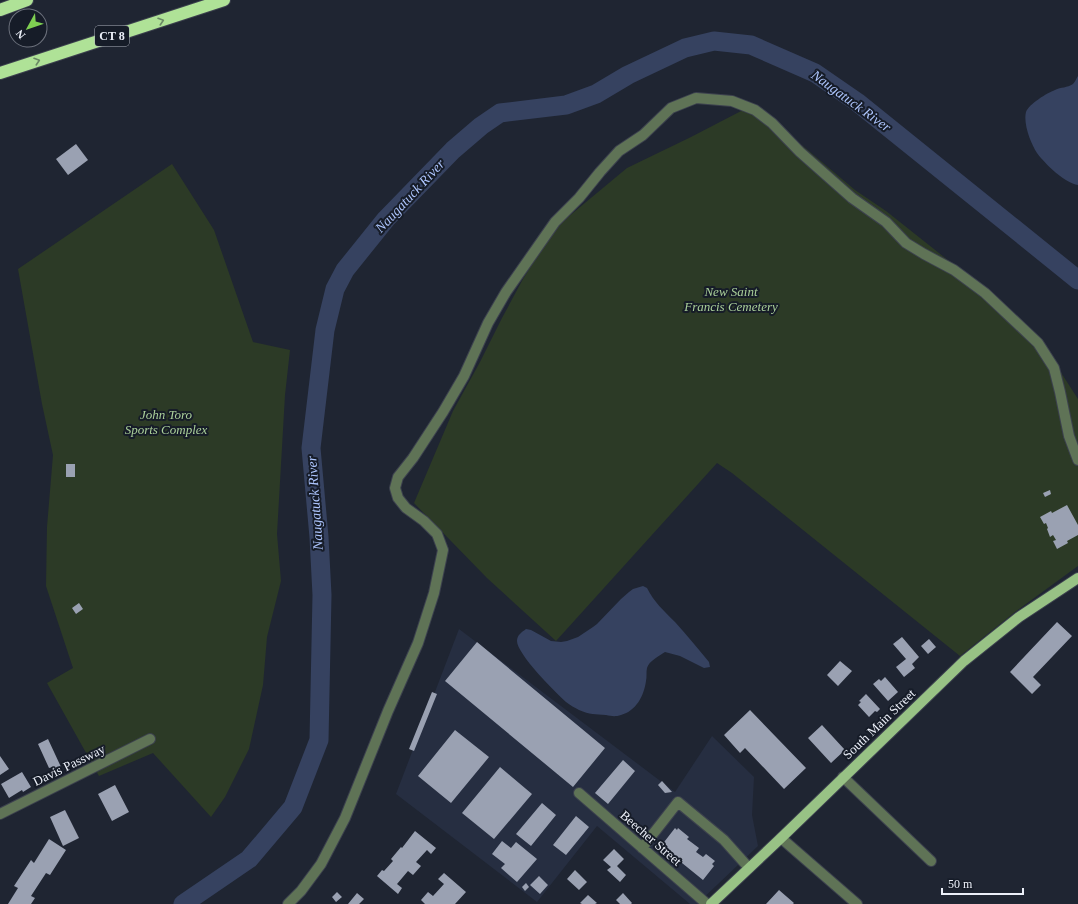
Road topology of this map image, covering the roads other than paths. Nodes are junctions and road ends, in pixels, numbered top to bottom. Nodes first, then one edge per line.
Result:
1 (27, 0) edge
2 (224, 0) edge
3 (0, 10) edge
4 (0, 73) edge
5 (1078, 460) edge
6 (1078, 578) edge
7 (150, 739) dead end
8 (844, 777) junction
9 (579, 793) dead end
10 (0, 814) edge
11 (781, 838) junction
12 (642, 848) junction
13 (931, 861) dead end
14 (749, 868) junction
15 (288, 904) edge
16 (707, 904) edge
17 (711, 904) edge
18 (857, 904) edge

1 - 3 highway
4 -> 2 highway, CT 8
5 - 15 street
6 - 8 main road, South Main Street
7 - 10 street, Davis Passway
8 - 11 main road, South Main Street
8 - 13 street
9 - 12 street, Beecher Street
11 - 14 main road, South Main Street
11 - 18 street
12 - 14 street
12 - 16 street, Beecher Street
14 - 17 main road, South Main Street

